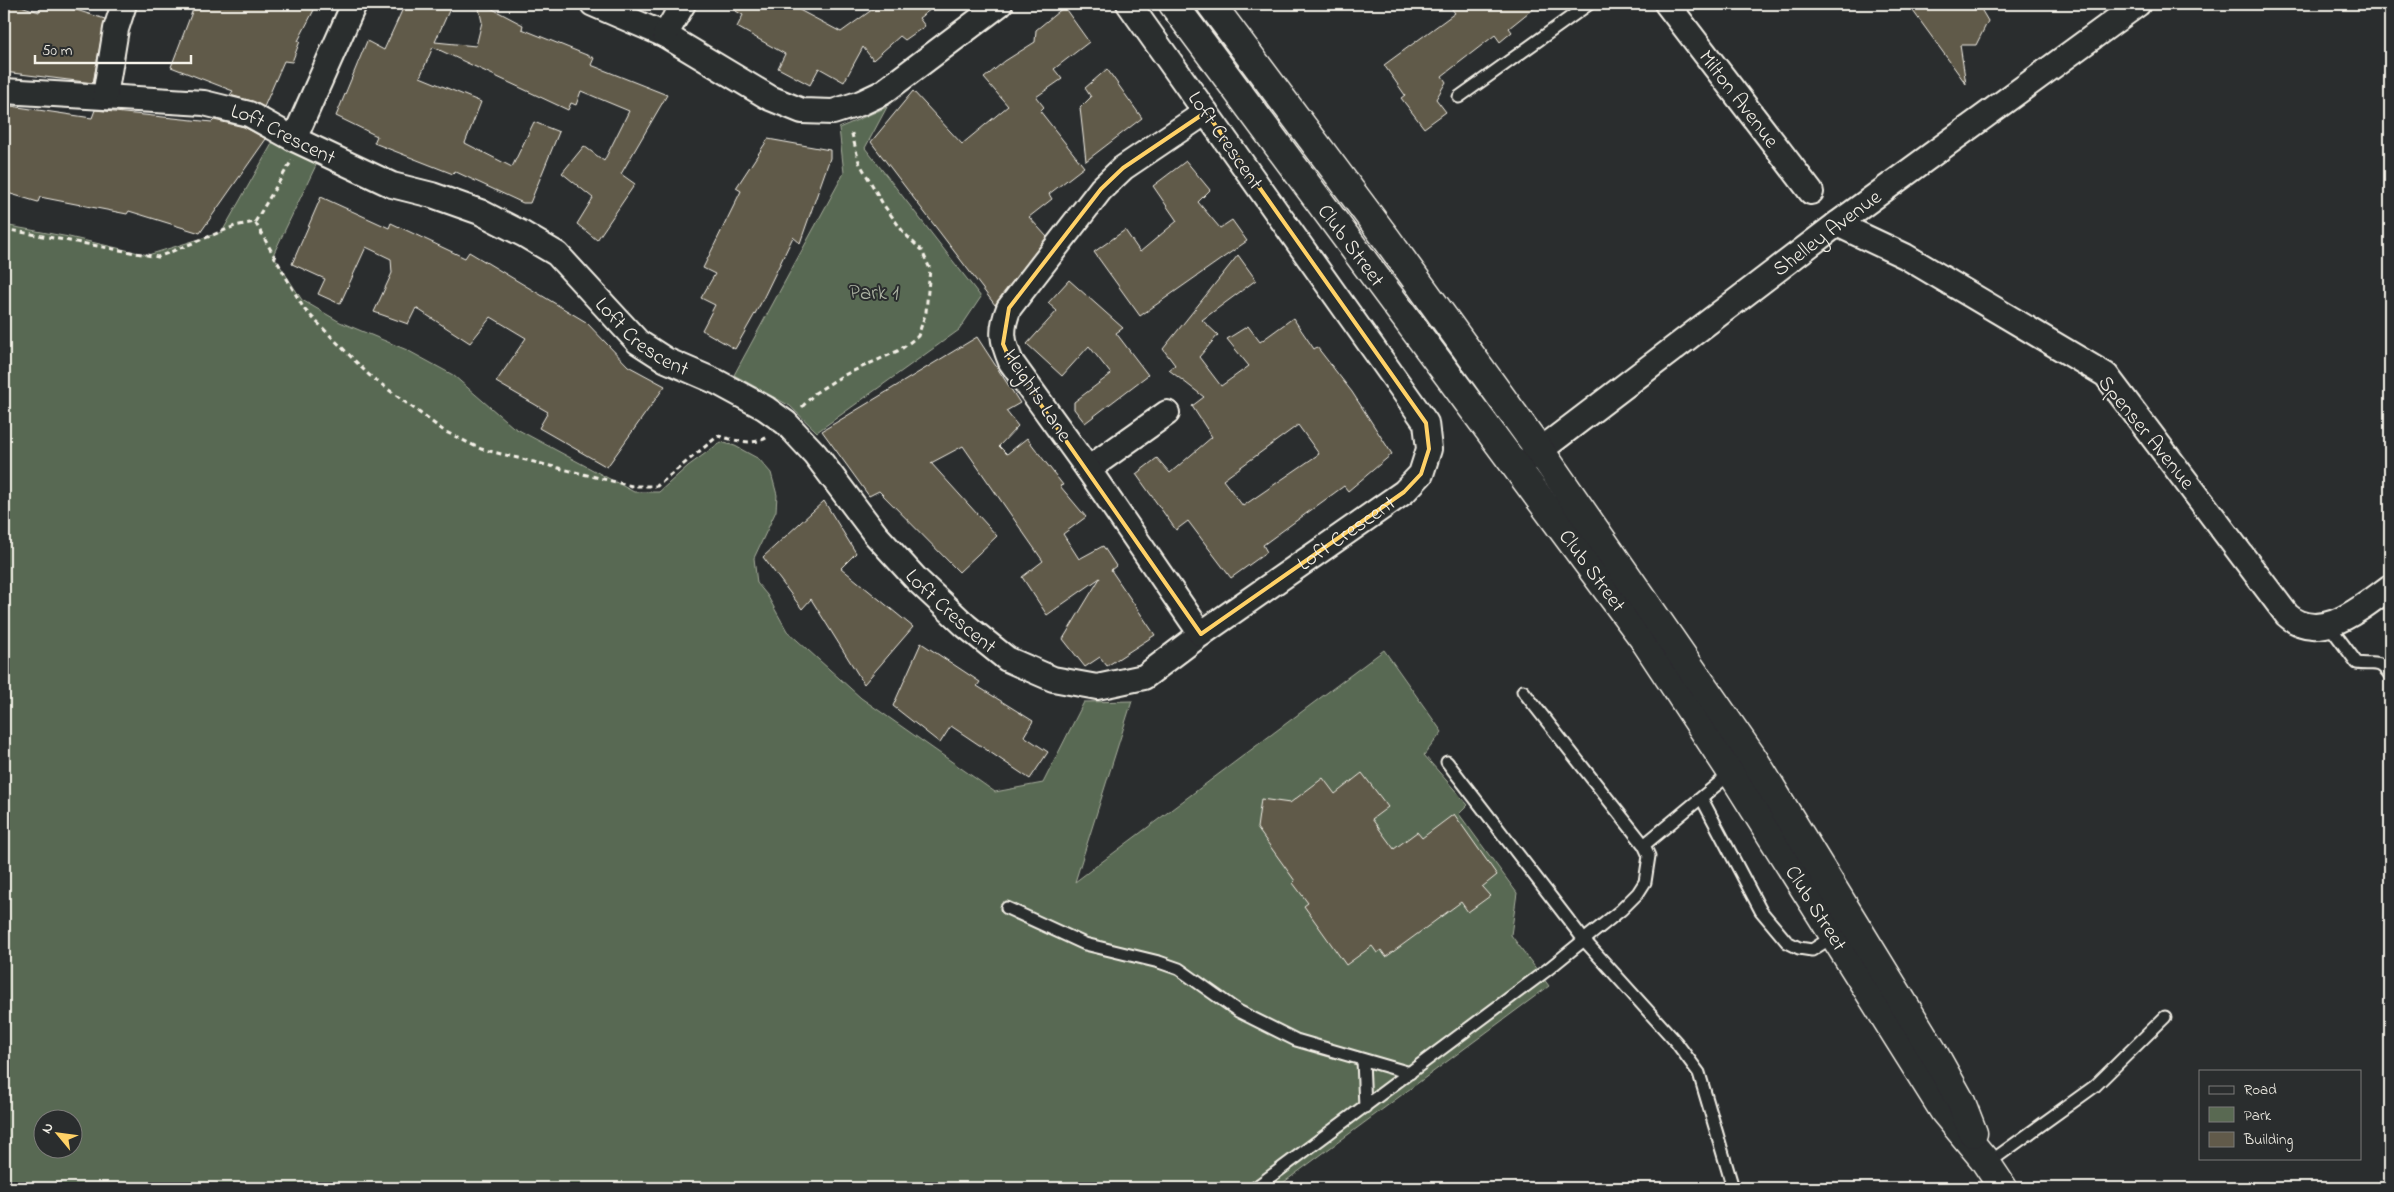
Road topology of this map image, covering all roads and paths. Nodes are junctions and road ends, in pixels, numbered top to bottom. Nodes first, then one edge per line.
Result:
1 (124, 4) edge
2 (354, 4) edge
3 (593, 4) edge
4 (683, 4) edge
5 (1000, 4) edge
6 (1129, 4) edge
7 (1173, 4) edge
8 (1211, 4) edge
9 (1589, 4) edge
10 (1666, 4) edge
11 (2138, 4) edge
12 (665, 35) junction
13 (4, 91) edge
14 (105, 96) junction
15 (1459, 96) dead end
16 (846, 108) junction
17 (1206, 112) junction
18 (298, 141) junction
19 (1811, 192) dead end
20 (255, 222) junction
21 (1837, 224) junction
22 (4, 229) edge
23 (1167, 413) dead end
24 (786, 423) junction
25 (1541, 452) junction
26 (1518, 468) junction
27 (1088, 469) junction
28 (2390, 587) edge
29 (2328, 624) junction
30 (1201, 634) junction
31 (2390, 675) edge
32 (1523, 691) dead end
33 (1447, 762) dead end
34 (1742, 765) junction
35 (1702, 800) junction
36 (1644, 845) junction
37 (1007, 908) dead end
38 (1834, 936) junction
39 (1584, 940) junction
40 (2166, 1017) dead end
41 (1363, 1060) junction
42 (1410, 1073) junction
43 (1365, 1108) junction
44 (1985, 1161) junction
45 (1255, 1188) edge
46 (1733, 1188) edge
47 (2003, 1188) edge

1 - 14 street
2 - 18 street
3 - 12 street
4 - 12 street
5 - 16 street
6 - 17 street, Loft Crescent
7 - 26 main road, Club Street
8 - 25 main road, Club Street
9 - 15 lane
10 - 19 street, Milton Avenue
11 - 21 street, Shelley Avenue
12 - 16 street
13 - 14 street, Loft Crescent
14 - 18 street, Loft Crescent
16 - 24 path
17 - 27 street, Heights Lane
17 - 30 street, Loft Crescent
18 - 20 path
18 - 24 street, Loft Crescent
20 - 22 path
20 - 24 path
21 - 25 street, Shelley Avenue
21 - 29 street, Spenser Avenue
23 - 27 street
24 - 30 street, Loft Crescent
25 - 26 street, Shelley Avenue
25 - 34 main road, Club Street
26 - 34 main road, Club Street
27 - 30 street, Heights Lane
28 - 29 street, Spenser Avenue
29 - 31 lane
32 - 36 lane
33 - 39 lane
34 - 35 lane
34 - 38 main road, Club Street
34 - 44 main road, Club Street
35 - 36 lane
35 - 38 lane
36 - 39 lane
37 - 41 lane
38 - 44 main road, Club Street
39 - 42 lane
39 - 46 lane
40 - 44 lane
41 - 42 lane
41 - 43 lane
42 - 43 lane
43 - 45 lane
44 - 47 main road, Club Street

